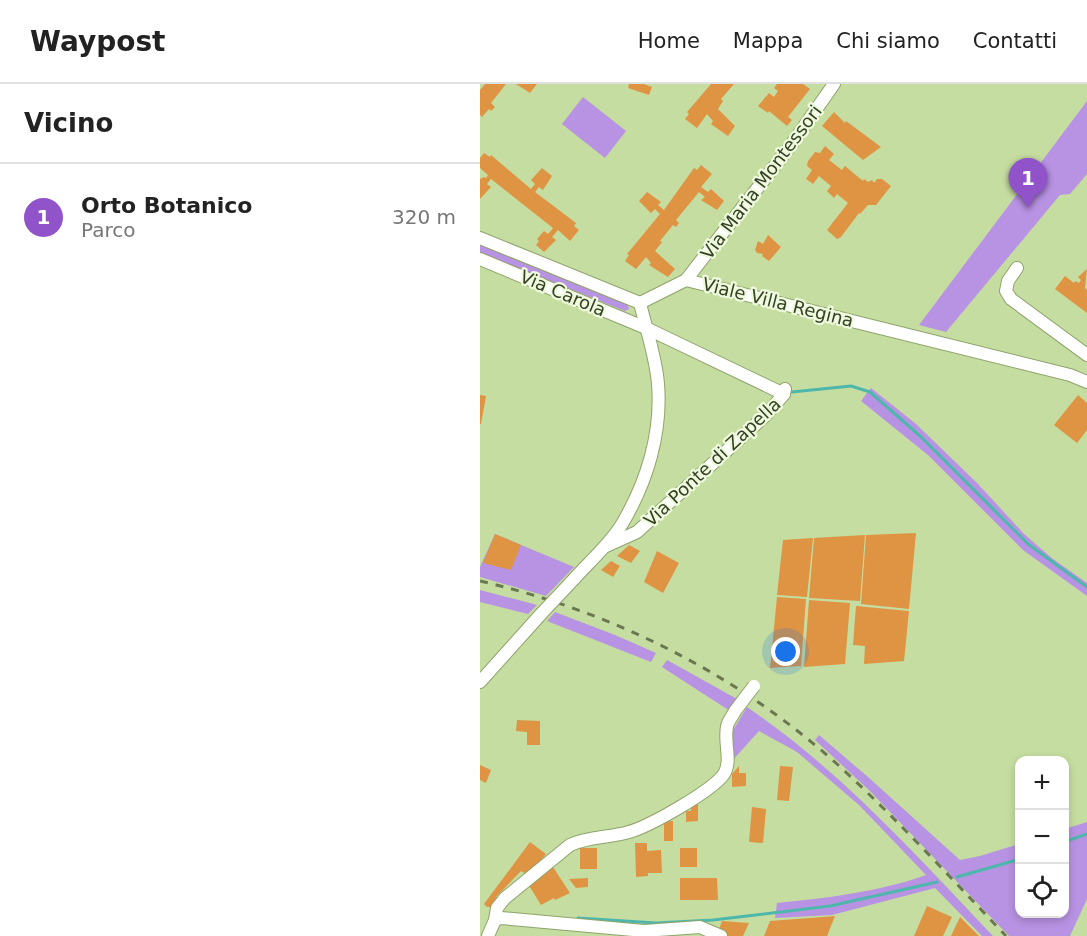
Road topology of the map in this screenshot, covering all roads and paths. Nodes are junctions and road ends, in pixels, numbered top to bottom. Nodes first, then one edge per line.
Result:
1 (834, 84) edge
2 (480, 238) edge
3 (480, 258) edge
4 (1017, 268) dead end
5 (686, 280) junction
6 (640, 303) junction
7 (646, 328) junction
8 (1087, 355) edge
9 (1087, 382) edge
10 (785, 391) joint
11 (602, 547) junction
12 (480, 682) edge
13 (754, 686) dead end
14 (495, 920) junction
15 (488, 936) edge
16 (720, 936) edge

1 - 5 street, Via Maria Montessori
2 - 6 street
3 - 7 street, Via Carola
4 - 8 street
5 - 6 street, Viale Villa Regina
5 - 9 street, Viale Villa Regina
6 - 7 street
7 - 10 street, Via Carola
7 - 11 street
10 - 11 street, Via Ponte di Zapella
11 - 12 street, bridge
13 - 14 street, bridge
14 - 15 street
14 - 16 street

